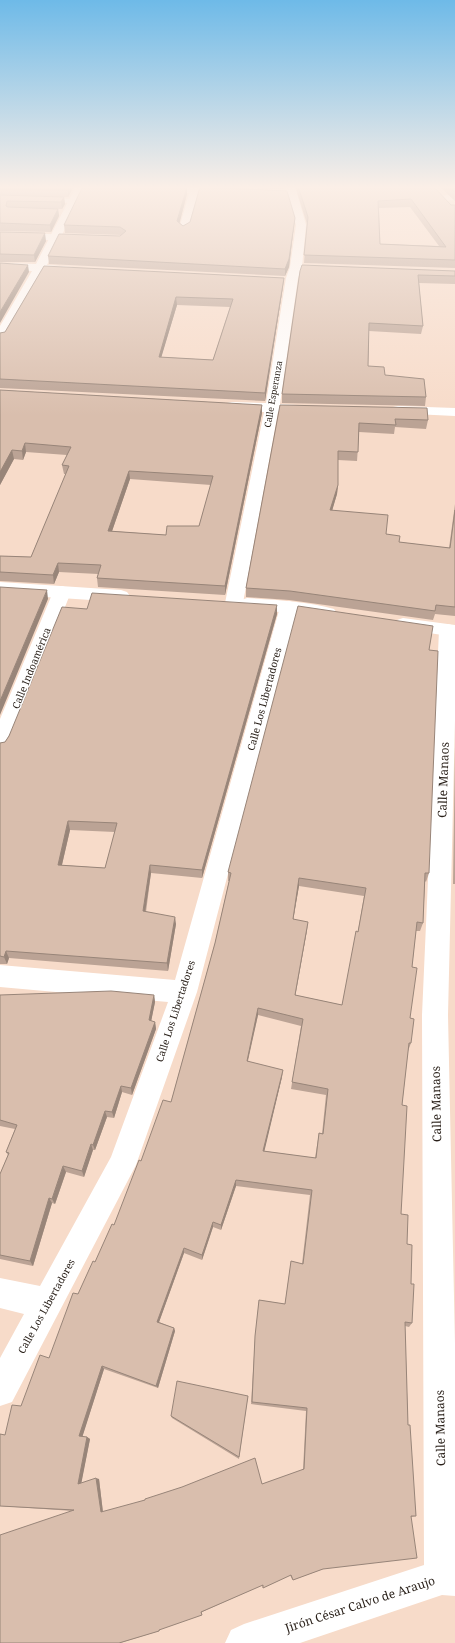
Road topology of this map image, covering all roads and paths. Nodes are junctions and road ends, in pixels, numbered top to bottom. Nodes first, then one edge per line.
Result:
1 (43, 263) edge
2 (300, 263) edge
3 (0, 266) edge
4 (40, 268) junction
5 (88, 270) edge
6 (276, 281) edge
7 (292, 282) junction
8 (0, 337) edge
9 (217, 405) edge
10 (272, 408) junction
11 (325, 409) edge
12 (386, 410) edge
13 (455, 412) edge
14 (0, 588) edge
15 (62, 592) junction
16 (140, 597) edge
17 (289, 608) junction
18 (345, 616) edge
19 (384, 621) edge
20 (451, 631) edge
21 (0, 744) edge
22 (0, 976) edge
23 (184, 992) junction
24 (0, 1293) edge
25 (48, 1303) junction
26 (0, 1390) edge
27 (448, 1578) edge
28 (244, 1643) edge

1 - 4 street
2 - 7 street, Calle Esperanza
3 - 4 street
4 - 5 street
4 - 8 street
6 - 7 street
7 - 10 street, Calle Esperanza
9 - 10 street
10 - 11 street
10 - 17 street, Calle Esperanza
12 - 13 street
14 - 15 street
15 - 16 street
15 - 21 street, Calle Indoamérica
17 - 18 street
17 - 23 street, Calle Los Libertadores
19 - 20 street
20 - 27 street, Calle Manaos
22 - 23 street
23 - 25 street, Calle Los Libertadores
24 - 25 street
25 - 26 street, Calle Los Libertadores
27 - 28 street, Jirón César Calvo de Araujo

